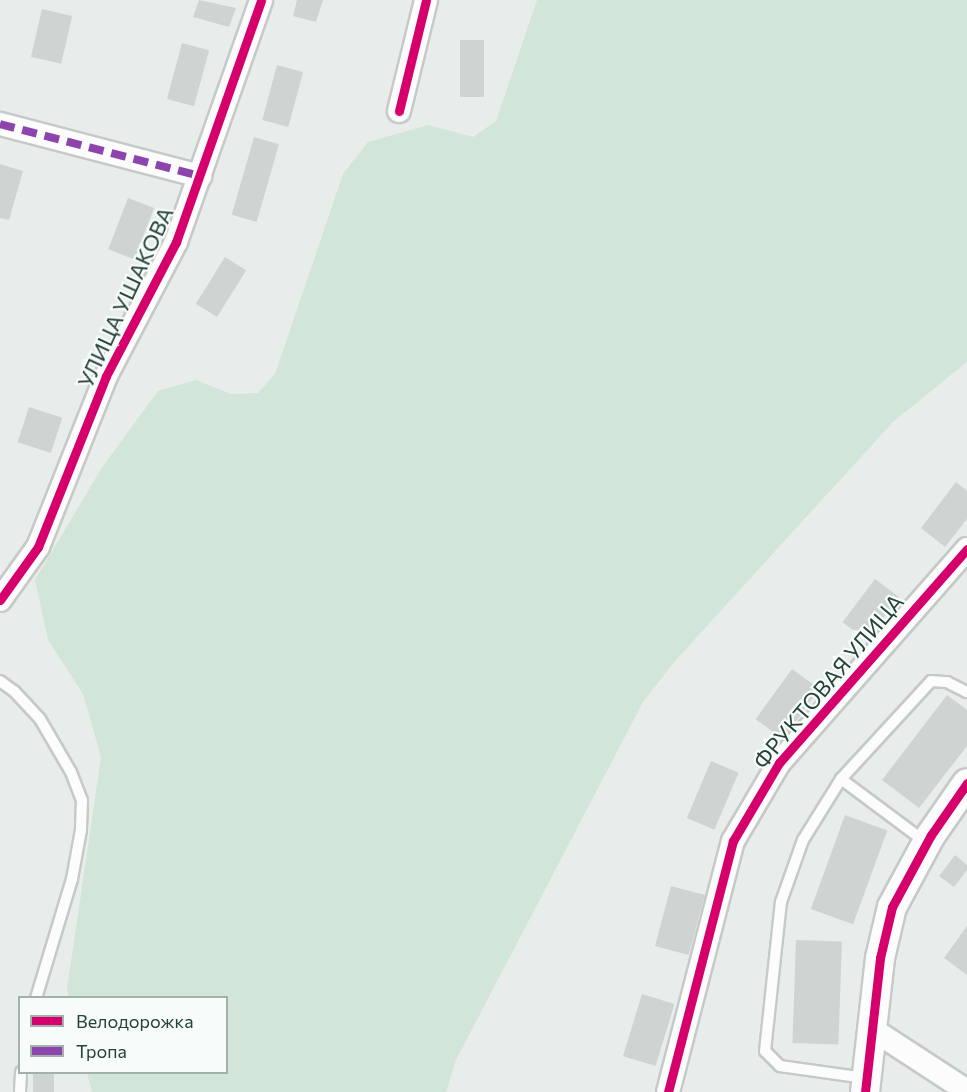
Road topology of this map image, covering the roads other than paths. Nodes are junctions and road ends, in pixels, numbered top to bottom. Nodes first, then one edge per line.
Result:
1 (261, 0) edge
2 (426, 0) edge
3 (399, 111) dead end
4 (0, 124) edge
5 (200, 177) junction
6 (967, 549) edge
7 (0, 600) edge
8 (0, 681) edge
9 (967, 692) edge
10 (842, 779) junction
11 (967, 783) edge
12 (927, 843) junction
13 (37, 996) edge
14 (872, 1029) junction
15 (21, 1074) edge
16 (866, 1085) edge
17 (967, 1091) edge
18 (20, 1092) edge
19 (668, 1092) edge

1 - 5 street, УЛИЦА УШАКОВА
2 - 3 street
4 - 5 street
5 - 7 street, УЛИЦА УШАКОВА
6 - 19 street, ФРУКТОВАЯ УЛИЦА
8 - 13 lane
9 - 10 lane
10 - 12 lane
10 - 16 lane
11 - 12 street
12 - 14 street
14 - 16 street
14 - 17 street
15 - 18 lane

